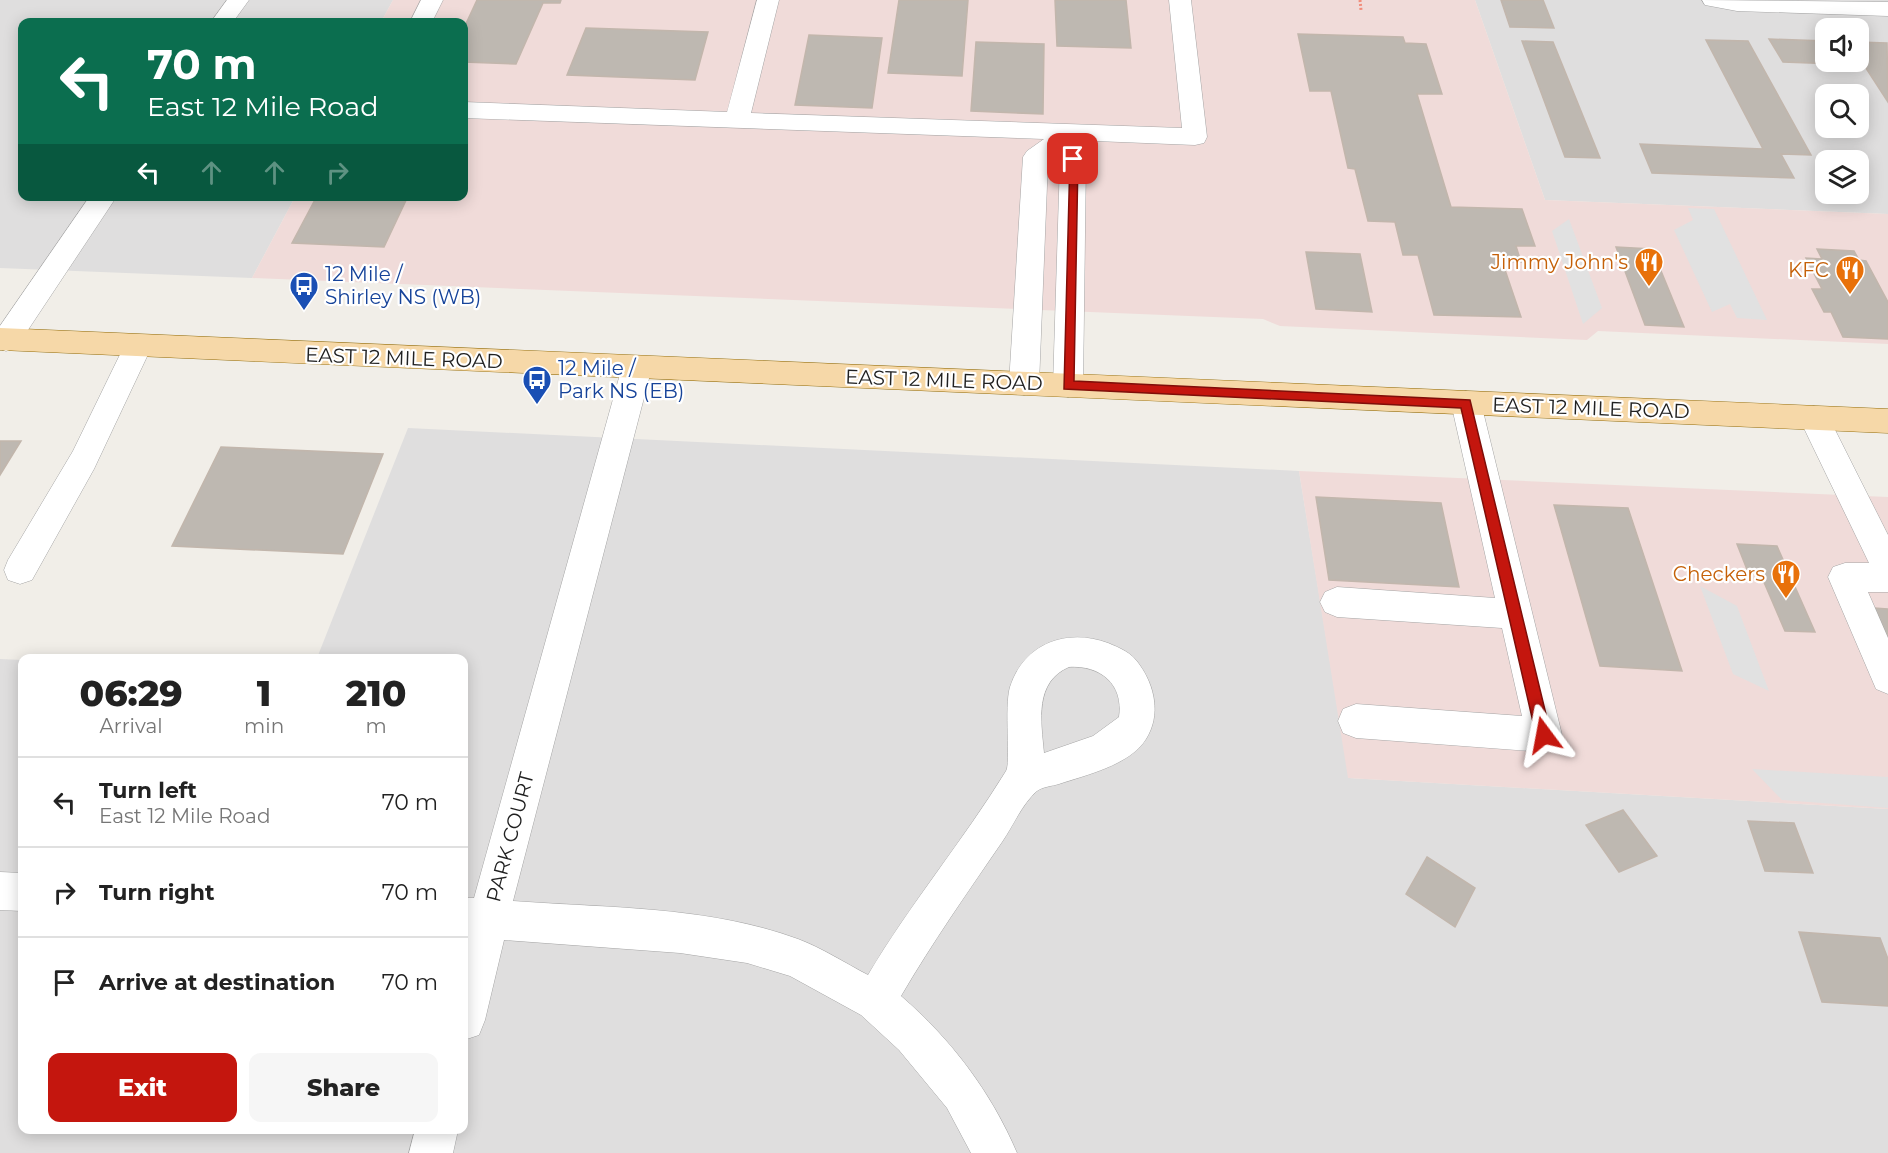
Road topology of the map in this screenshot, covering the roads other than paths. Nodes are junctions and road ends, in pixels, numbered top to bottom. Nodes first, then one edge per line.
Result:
1 (238, 0) edge
2 (432, 0) edge
3 (768, 0) edge
4 (1180, 0) edge
5 (1713, 0) edge
6 (1888, 9) edge
7 (225, 18) edge
8 (424, 18) edge
9 (468, 110) edge
10 (737, 120) junction
11 (1058, 137) junction
12 (100, 201) edge
13 (3, 340) edge
14 (138, 346) junction
15 (637, 367) junction
16 (1024, 384) junction
17 (1068, 386) junction
18 (1466, 403) junction
19 (1814, 418) junction
20 (1888, 421) edge
21 (1888, 568) edge
22 (20, 570) dead end
23 (1888, 578) edge
24 (1337, 602) dead end
25 (1515, 614) junction
26 (1888, 678) edge
27 (1356, 721) dead end
28 (1028, 775) dead end
29 (0, 891) edge
30 (18, 892) edge
31 (476, 918) edge
32 (468, 986) edge
33 (875, 1001) junction
34 (436, 1134) edge
35 (431, 1153) edge
36 (994, 1153) edge

1 - 7 street
2 - 8 street
3 - 10 street
4 - 11 street
5 - 6 street
9 - 10 street
10 - 11 street
11 - 16 street
11 - 17 street
12 - 13 street
13 - 14 main road, EAST 12 MILE ROAD
14 - 15 main road, EAST 12 MILE ROAD
14 - 22 street
15 - 16 main road, EAST 12 MILE ROAD
15 - 31 street, PARK COURT
16 - 17 main road, EAST 12 MILE ROAD
17 - 18 main road, EAST 12 MILE ROAD
18 - 19 main road, EAST 12 MILE ROAD
18 - 25 street
19 - 20 main road, EAST 12 MILE ROAD
19 - 21 street
23 - 26 street
24 - 25 street
25 - 27 street
28 - 33 street
29 - 30 street
31 - 32 street
31 - 33 street, PARK COURT
33 - 36 street, PARK COURT
34 - 35 street

